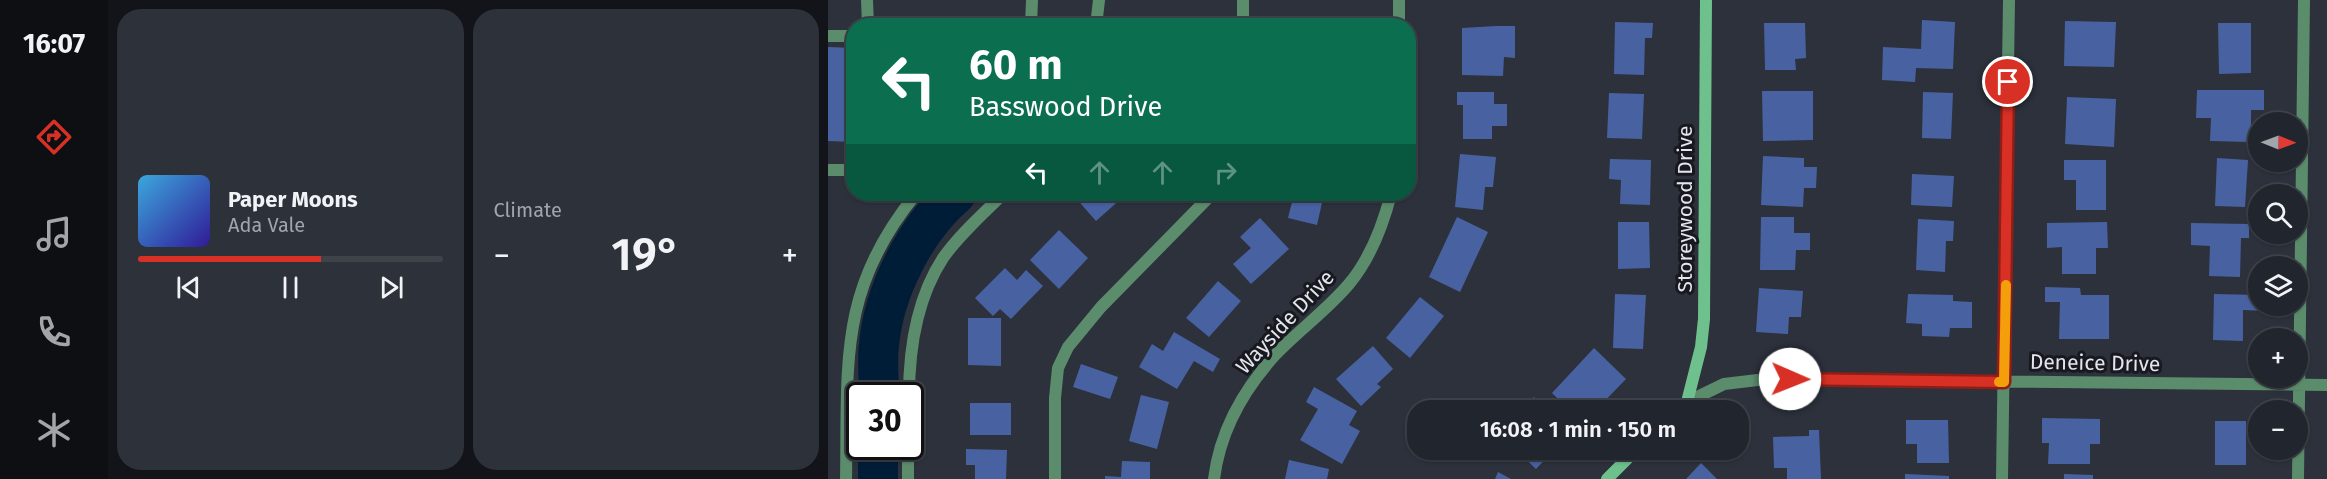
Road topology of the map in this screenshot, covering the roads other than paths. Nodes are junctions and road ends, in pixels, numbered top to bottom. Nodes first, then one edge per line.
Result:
1 (867, 0) edge
2 (1032, 0) edge
3 (1099, 0) edge
4 (1243, 0) edge
5 (1399, 0) edge
6 (1706, 0) edge
7 (2009, 0) edge
8 (2304, 0) edge
9 (868, 18) edge
10 (1031, 18) edge
11 (1097, 18) edge
12 (1243, 18) edge
13 (1399, 18) edge
14 (828, 36) edge
15 (846, 36) edge
16 (828, 170) edge
17 (846, 170) edge
18 (910, 201) edge
19 (996, 201) edge
20 (1205, 201) edge
21 (1389, 201) edge
22 (2301, 328) edge
23 (910, 382) edge
24 (2004, 382) junction
25 (2248, 384) edge
26 (2308, 385) edge
27 (2327, 385) edge
28 (2300, 388) edge
29 (1688, 400) edge
30 (1691, 400) edge
31 (908, 460) edge
32 (1626, 460) edge
33 (846, 479) edge
34 (908, 479) edge
35 (1055, 479) edge
36 (1214, 479) edge
37 (1607, 479) edge
38 (2002, 479) edge
39 (2298, 479) edge

1 - 9 street
2 - 10 street
3 - 11 street
4 - 12 street
5 - 13 street
6 - 29 street, Storeywood Drive
7 - 24 street
8 - 22 street
14 - 15 street
16 - 17 street
18 - 33 street
19 - 23 street
20 - 35 street
21 - 36 street, Wayside Drive
24 - 25 street, Deneice Drive
24 - 30 street, Deneice Drive
24 - 38 street
26 - 27 street, Deneice Drive
28 - 39 street
31 - 34 street
32 - 37 street

